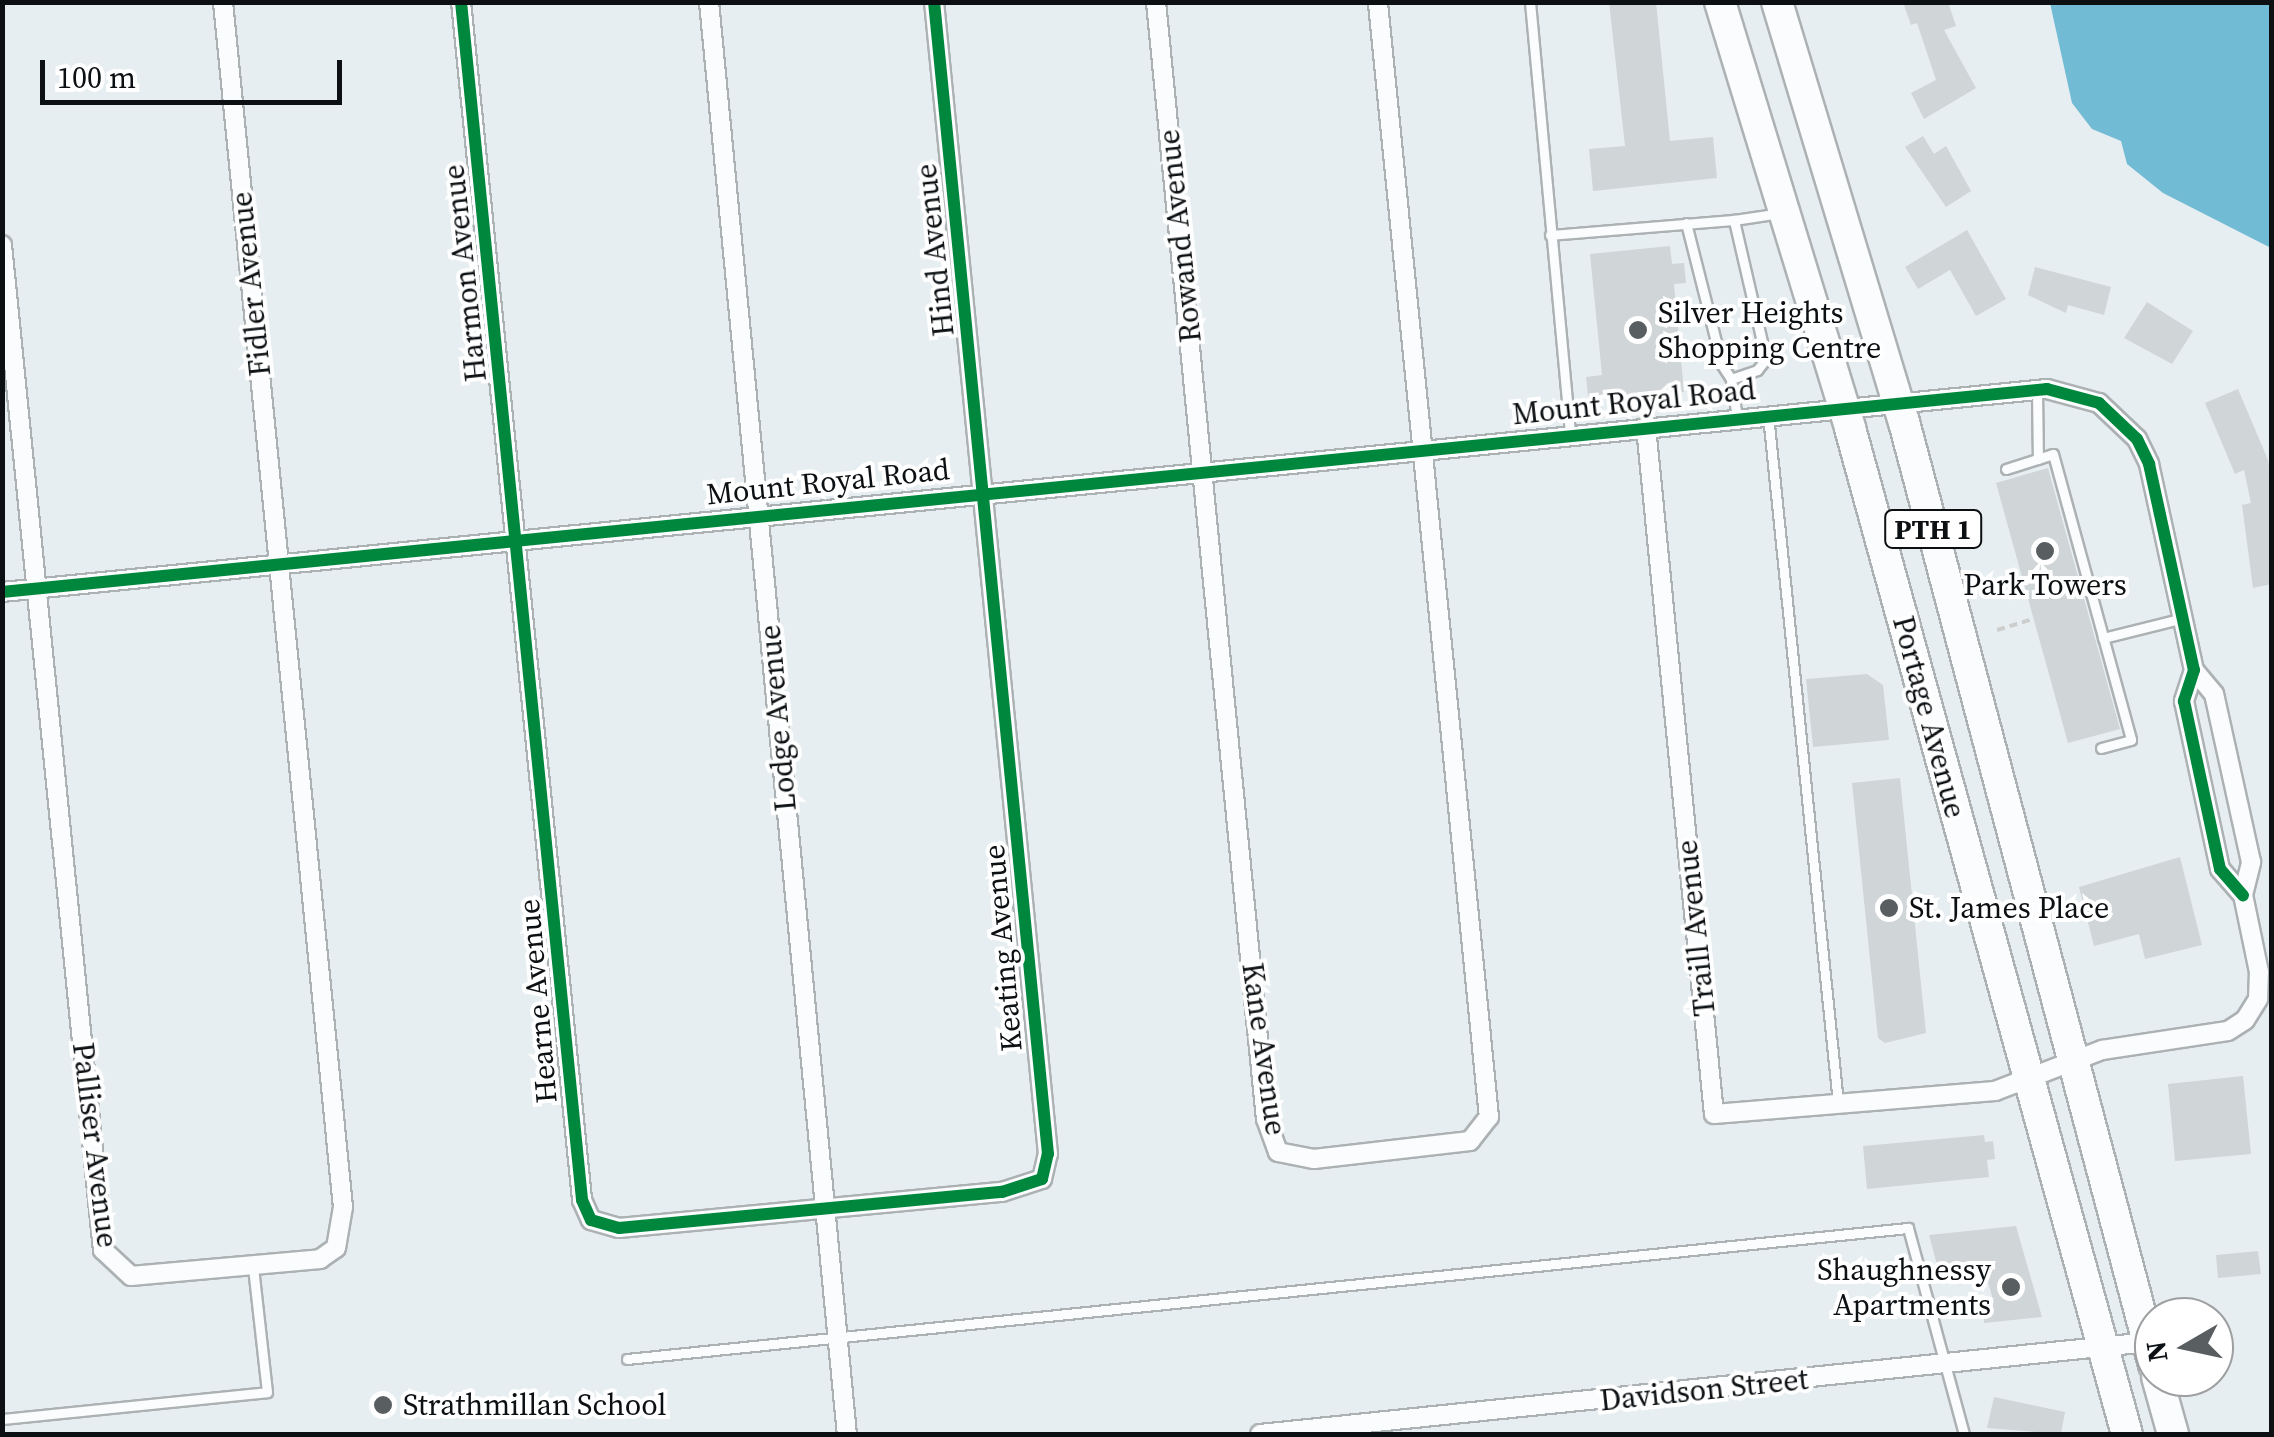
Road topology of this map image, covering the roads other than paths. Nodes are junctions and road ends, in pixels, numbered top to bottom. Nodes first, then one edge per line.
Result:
1 (223, 2) edge
2 (461, 2) edge
3 (709, 2) edge
4 (934, 2) edge
5 (1156, 2) edge
6 (1378, 2) edge
7 (1530, 2) edge
8 (1720, 2) edge
9 (1778, 2) edge
10 (1784, 213) junction
11 (1734, 220) junction
12 (1686, 224) junction
13 (1550, 235) junction
14 (2, 245) edge
15 (1731, 378) junction
16 (2037, 388) junction
17 (1898, 400) junction
18 (1843, 406) junction
19 (1768, 414) junction
20 (1737, 417) junction
21 (1646, 426) junction
22 (1570, 434) junction
23 (1424, 448) junction
24 (2038, 459) junction
25 (2006, 469) dead end
26 (1204, 470) junction
27 (985, 492) junction
28 (758, 514) junction
29 (519, 539) junction
30 (280, 564) junction
31 (40, 588) junction
32 (2, 592) edge
33 (2184, 618) junction
34 (2104, 638) junction
35 (2194, 670) junction
36 (2101, 748) dead end
37 (2243, 895) junction
38 (2075, 1059) junction
39 (2028, 1075) junction
40 (1838, 1103) junction
41 (825, 1209) junction
42 (253, 1268) junction
43 (2136, 1297) edge
44 (838, 1337) junction
45 (2103, 1348) junction
46 (2134, 1352) edge
47 (628, 1359) dead end
48 (1947, 1366) junction
49 (2164, 1397) edge
50 (2, 1419) edge
51 (847, 1434) edge
52 (1260, 1434) edge
53 (1964, 1434) edge
54 (2127, 1434) edge
55 (2174, 1434) edge

1 - 30 street, Fidler Avenue
2 - 29 street, Harmon Avenue
3 - 28 street, Lodge Avenue
4 - 27 street, Hind Avenue
5 - 26 street, Rowand Avenue
6 - 23 street
7 - 13 lane
8 - 10 highway, Portage Avenue / PTH 1
9 - 17 highway, Portage Avenue / PTH 1
10 - 11 lane
10 - 18 highway, Portage Avenue / PTH 1
11 - 12 lane
11 - 15 lane
12 - 13 lane
12 - 15 lane
13 - 22 lane
14 - 31 street
15 - 20 lane
16 - 17 street, Mount Royal Road
16 - 24 lane
16 - 33 street, Mount Royal Road
17 - 18 street, Mount Royal Road
17 - 38 highway, Portage Avenue / PTH 1
18 - 19 street, Mount Royal Road
18 - 39 highway, Portage Avenue / PTH 1
19 - 20 street, Mount Royal Road
19 - 40 lane
20 - 21 street, Mount Royal Road
21 - 22 street, Mount Royal Road
21 - 40 street, Traill Avenue
22 - 23 street, Mount Royal Road
23 - 26 street, Mount Royal Road
23 - 26 street, Kane Avenue
24 - 25 lane
24 - 34 lane
26 - 27 street, Mount Royal Road
27 - 28 street, Mount Royal Road
27 - 41 street, Keating Avenue
28 - 29 street, Mount Royal Road
28 - 41 street, Lodge Avenue
29 - 30 street, Mount Royal Road
29 - 41 street, Hearne Avenue
30 - 31 street, Mount Royal Road
30 - 42 street, Palliser Avenue
31 - 32 street, Mount Royal Road
31 - 42 street, Palliser Avenue
33 - 34 lane
33 - 35 street, Mount Royal Road
34 - 36 lane
35 - 37 street
35 - 37 street
37 - 38 street, Traill Avenue
38 - 39 street, Traill Avenue
38 - 43 highway, Portage Avenue / PTH 1
39 - 40 street, Traill Avenue
39 - 45 highway, Portage Avenue / PTH 1
41 - 44 street, Lodge Avenue
42 - 50 lane
44 - 47 lane
44 - 48 lane
44 - 51 street, Lodge Avenue
45 - 46 street, Davidson Street
45 - 48 street, Davidson Street
45 - 54 highway, Portage Avenue / PTH 1
48 - 52 street, Davidson Street
48 - 53 lane
49 - 55 highway

